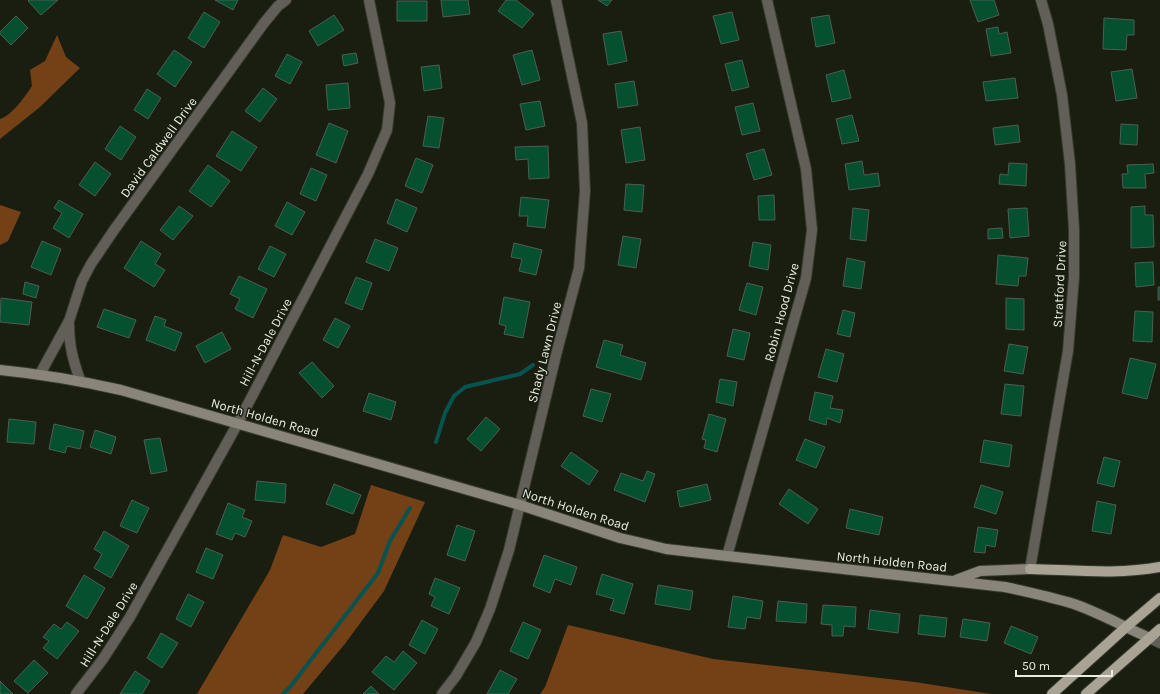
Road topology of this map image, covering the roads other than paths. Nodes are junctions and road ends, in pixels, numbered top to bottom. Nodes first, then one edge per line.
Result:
1 (286, 0) edge
2 (369, 0) edge
3 (556, 0) edge
4 (767, 0) edge
5 (1042, 0) edge
6 (69, 322) junction
7 (0, 370) edge
8 (40, 374) junction
9 (80, 380) junction
10 (238, 423) junction
11 (520, 505) junction
12 (727, 556) junction
13 (1160, 567) edge
14 (1030, 569) junction
15 (955, 580) junction
16 (1160, 598) edge
17 (1126, 627) junction
18 (1160, 629) edge
19 (1150, 638) junction
20 (1160, 643) edge
21 (76, 694) edge
22 (442, 694) edge
23 (1052, 694) edge
24 (1086, 694) edge

1 - 6 street, David Caldwell Drive
2 - 10 street, Hill-N-Dale Drive
3 - 11 street, Shady Lawn Drive
4 - 12 street, Robin Hood Drive
5 - 14 street, Stratford Drive
6 - 8 street, David Caldwell Drive
6 - 9 street, David Caldwell Drive
7 - 8 main road, North Holden Road
8 - 9 main road, North Holden Road
9 - 10 main road, North Holden Road
10 - 11 main road, North Holden Road
10 - 21 street, Hill-N-Dale Drive
11 - 12 main road, North Holden Road
11 - 22 street, Shady Lawn Drive
12 - 15 main road, North Holden Road
13 - 14 main road
14 - 15 main road
15 - 17 main road, North Holden Road
16 - 17 main road
17 - 19 main road, North Holden Road
17 - 23 main road
18 - 19 main road
19 - 20 street
19 - 24 main road

